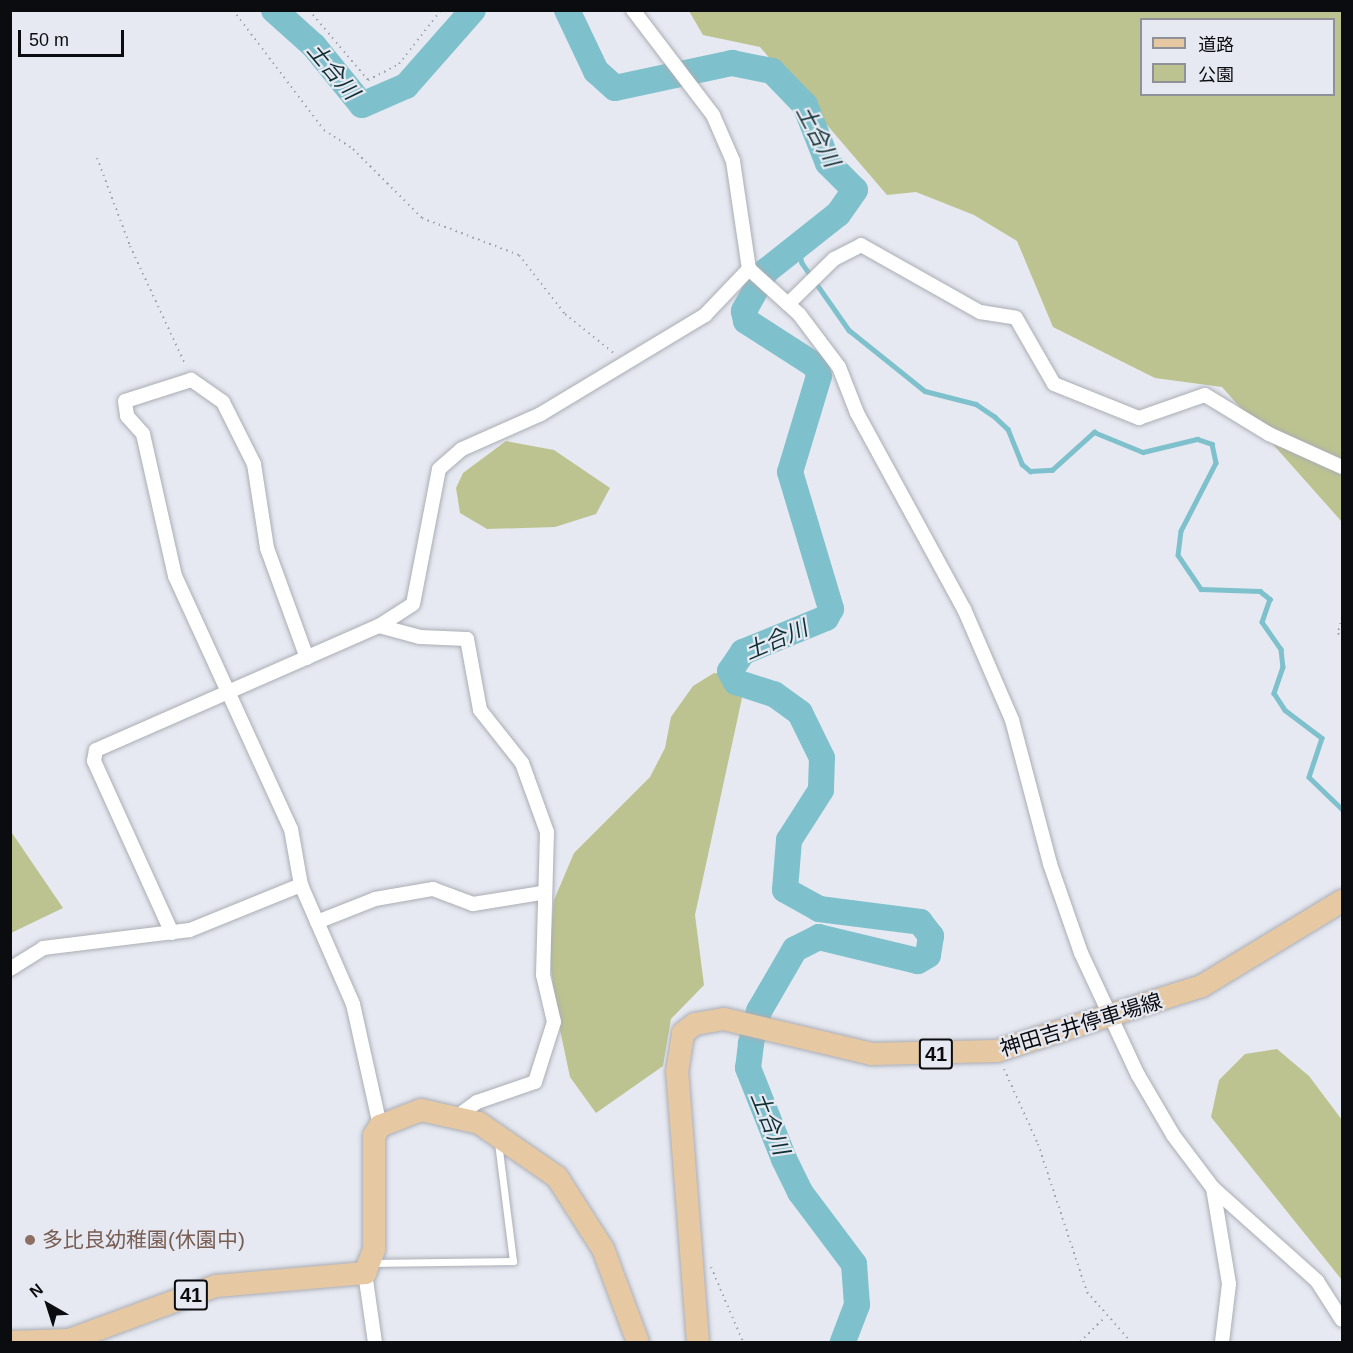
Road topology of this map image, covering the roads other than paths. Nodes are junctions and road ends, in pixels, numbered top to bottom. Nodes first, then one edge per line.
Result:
1 (633, 10) edge
2 (749, 269) junction
3 (788, 304) junction
4 (1342, 467) edge
5 (379, 626) junction
6 (308, 658) junction
7 (232, 692) junction
8 (302, 885) junction
9 (542, 893) junction
10 (1342, 901) edge
11 (317, 922) junction
12 (172, 933) junction
13 (10, 969) edge
14 (1109, 1018) junction
15 (458, 1116) junction
16 (380, 1126) junction
17 (496, 1133) junction
18 (1213, 1188) junction
19 (369, 1268) junction
20 (1342, 1320) edge
21 (10, 1342) edge
22 (375, 1342) edge
23 (638, 1342) edge
24 (698, 1342) edge
25 (1222, 1342) edge

1 - 2 street
2 - 3 street
2 - 5 street
3 - 4 street
3 - 14 street
5 - 6 street
5 - 9 street
6 - 7 street
6 - 7 street
7 - 8 street
7 - 12 street
8 - 11 street
8 - 12 street
9 - 11 street
9 - 15 street
10 - 14 main road, 神田吉井停車場線 / 41
11 - 16 street
12 - 13 street
14 - 18 street
14 - 24 main road, 神田吉井停車場線 / 41
15 - 16 main road
15 - 17 main road
16 - 19 main road
17 - 19 lane
17 - 23 main road
18 - 20 street
18 - 25 street
19 - 21 main road, 41
19 - 22 street

